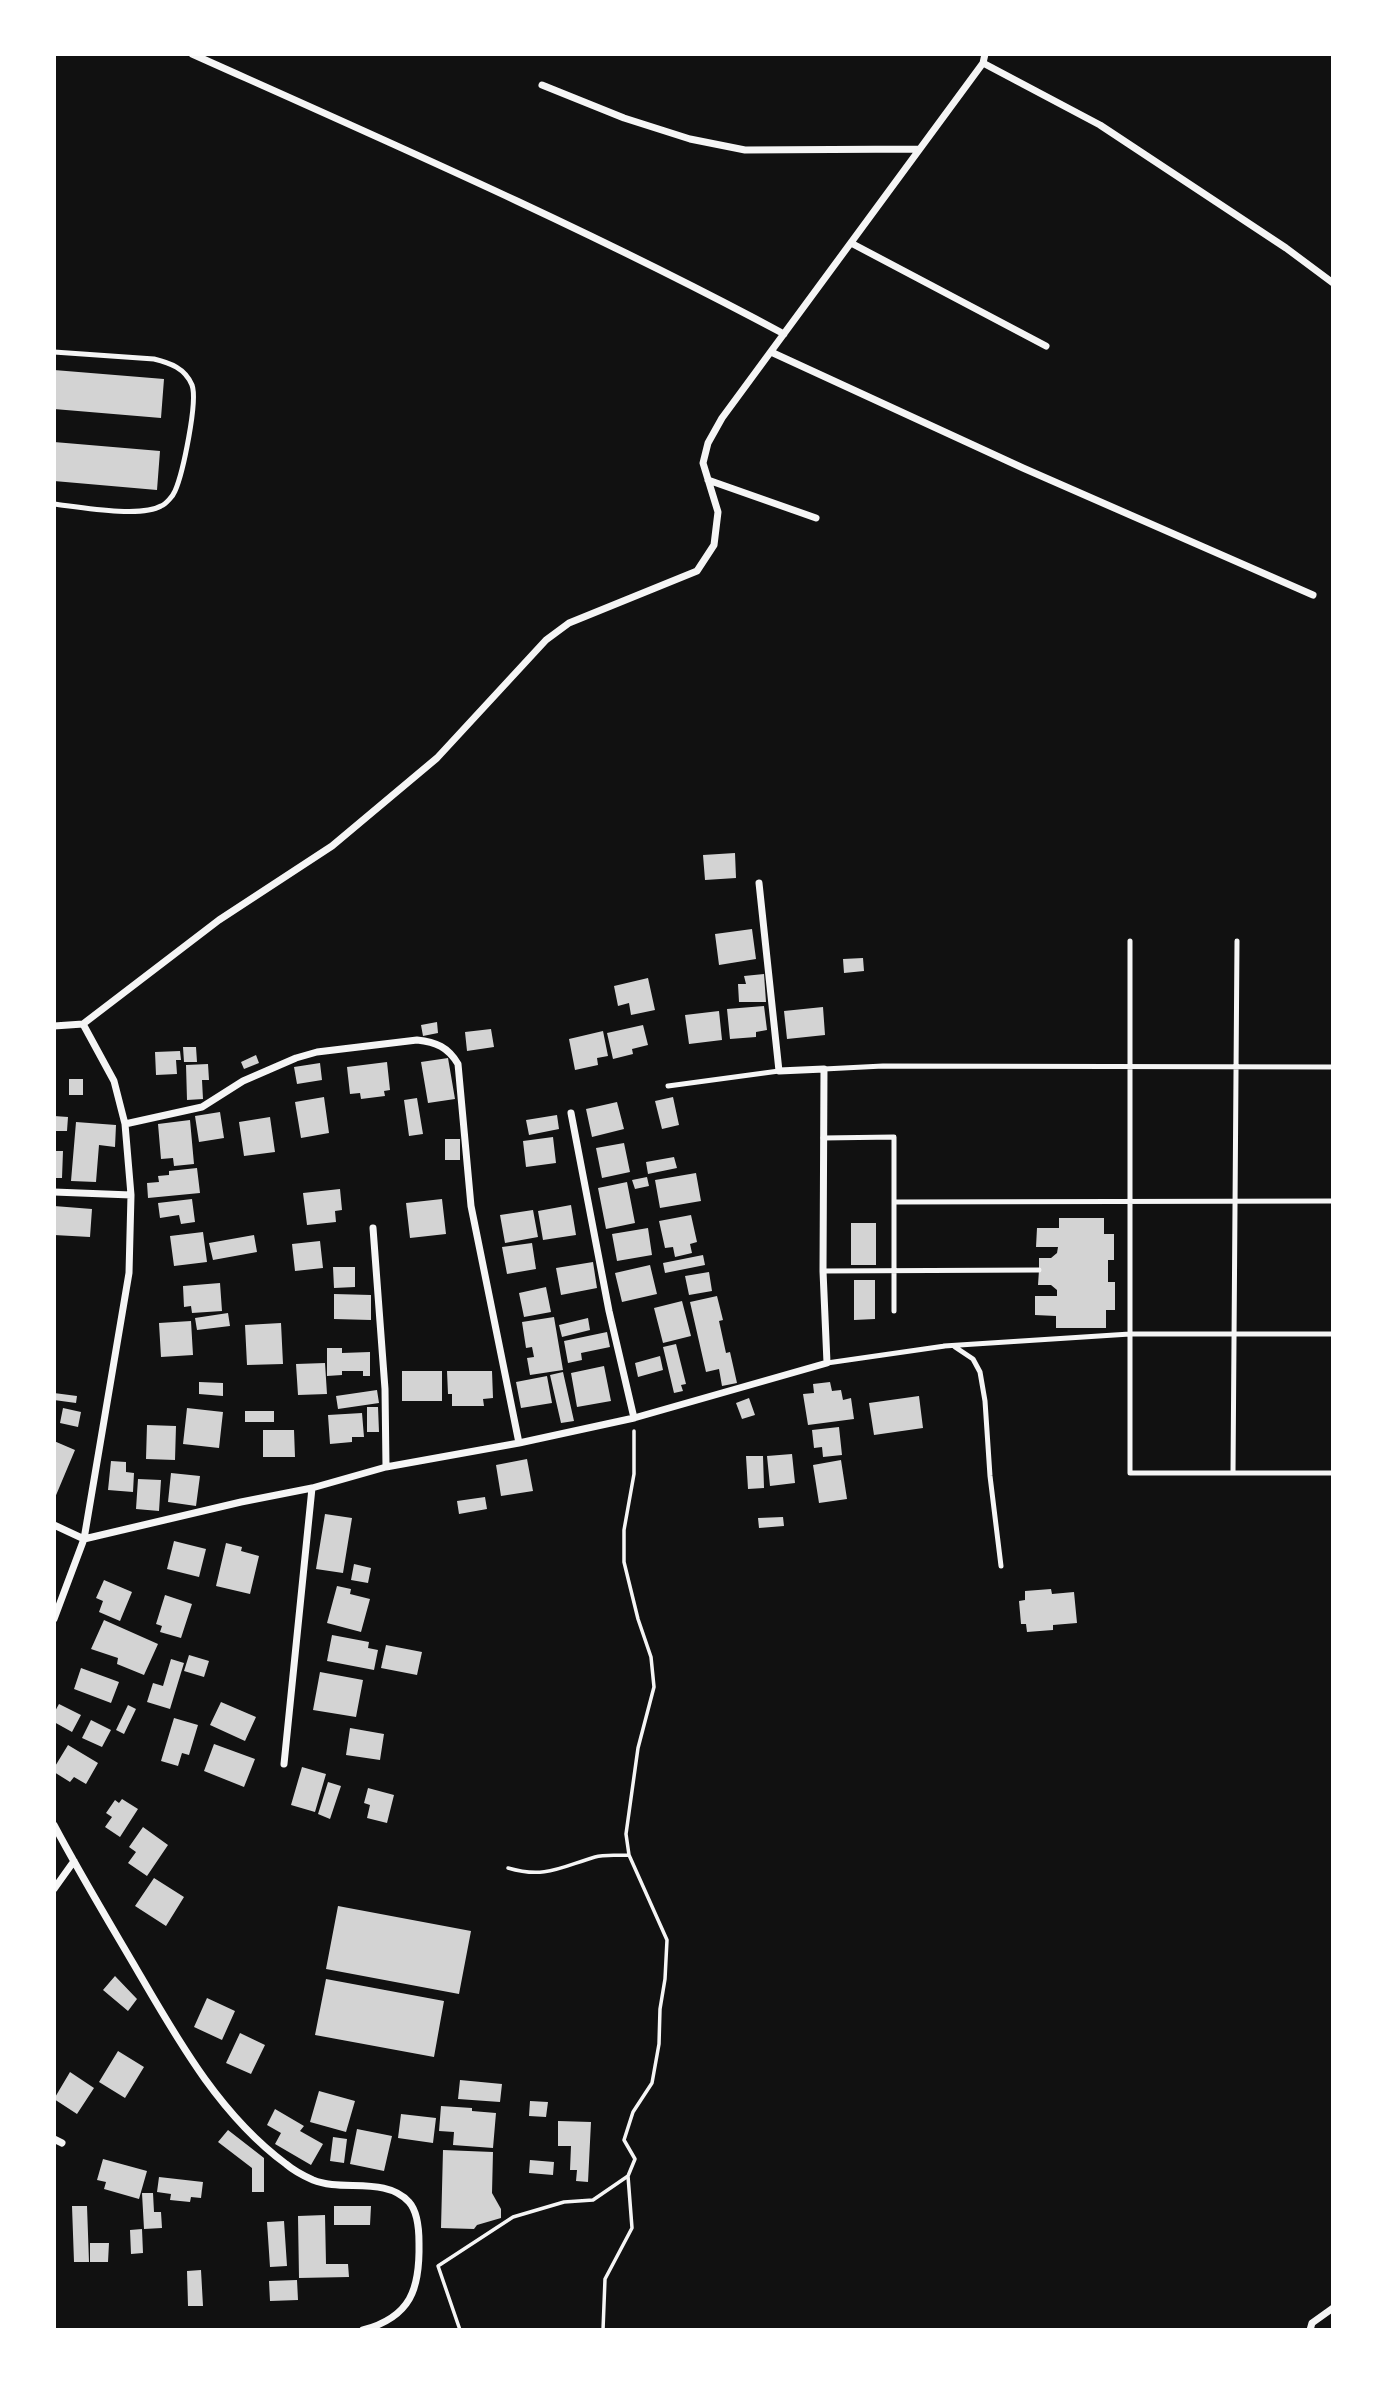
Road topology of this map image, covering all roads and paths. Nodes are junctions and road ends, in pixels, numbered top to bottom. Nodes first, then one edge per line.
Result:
1 (192, 54) edge
2 (984, 59) edge
3 (542, 85) dead end
4 (919, 149) junction
5 (851, 243) junction
6 (1333, 282) edge
7 (784, 334) junction
8 (1046, 346) dead end
9 (54, 352) edge
10 (771, 352) junction
11 (708, 480) junction
12 (54, 504) edge
13 (816, 518) dead end
14 (1313, 595) dead end
15 (759, 883) dead end
16 (1130, 941) dead end
17 (1237, 941) dead end
18 (83, 1024) junction
19 (54, 1026) edge
20 (1130, 1066) junction
21 (1236, 1066) junction
22 (1333, 1067) edge
23 (824, 1069) junction
24 (779, 1071) junction
25 (668, 1086) dead end
26 (571, 1113) dead end
27 (125, 1124) junction
28 (823, 1138) junction
29 (54, 1192) edge
30 (131, 1195) junction
31 (1130, 1201) junction
32 (1235, 1201) junction
33 (1333, 1201) edge
34 (894, 1202) junction
35 (373, 1228) dead end
36 (894, 1270) junction
37 (1039, 1270) dead end
38 (823, 1271) junction
39 (894, 1311) dead end
40 (1130, 1334) junction
41 (1234, 1335) junction
42 (1333, 1335) edge
43 (944, 1346) junction
44 (827, 1363) junction
45 (634, 1418) junction
46 (519, 1443) junction
47 (386, 1467) junction
48 (1233, 1473) junction
49 (1333, 1473) edge
50 (312, 1488) junction
51 (54, 1525) edge
52 (84, 1539) junction
53 (1001, 1566) dead end
54 (54, 1619) edge
55 (285, 1764) dead end
56 (54, 1825) edge
57 (629, 1856) junction
58 (74, 1861) junction
59 (508, 1868) dead end
60 (54, 1889) edge
61 (54, 2139) edge
62 (62, 2143) dead end
63 (628, 2176) junction
64 (1333, 2308) edge
65 (363, 2330) edge
66 (460, 2330) edge
67 (603, 2330) edge
68 (1310, 2330) edge

1 - 7 street
2 - 4 street
2 - 6 street
3 - 4 street
4 - 5 street
5 - 7 street
5 - 8 street
7 - 10 street
9 - 12 lane
10 - 11 street
10 - 14 street
11 - 13 street
11 - 18 street
15 - 24 street
16 - 20 lane
17 - 21 lane
18 - 19 street
18 - 27 street
20 - 21 lane
20 - 23 lane
20 - 31 lane
21 - 22 lane
21 - 32 lane
23 - 24 street
23 - 28 street
24 - 25 lane
26 - 45 street
27 - 30 street
27 - 46 street
28 - 34 lane
28 - 38 street
29 - 30 street
30 - 52 street
31 - 32 lane
31 - 34 lane
31 - 40 lane
32 - 33 lane
32 - 41 lane
34 - 36 lane
35 - 47 street
36 - 37 lane
36 - 38 lane
36 - 39 lane
38 - 44 street
40 - 41 lane
40 - 43 lane
40 - 48 lane
41 - 42 lane
41 - 48 lane
43 - 44 lane
43 - 53 lane
44 - 45 street
45 - 46 street
45 - 57 path
46 - 47 street
47 - 50 street
48 - 49 lane
50 - 52 street
50 - 55 street
51 - 52 street
52 - 54 street
56 - 58 street
57 - 59 path
57 - 63 path
58 - 60 street
58 - 65 street
61 - 62 street
63 - 66 path
63 - 67 path
64 - 68 street

